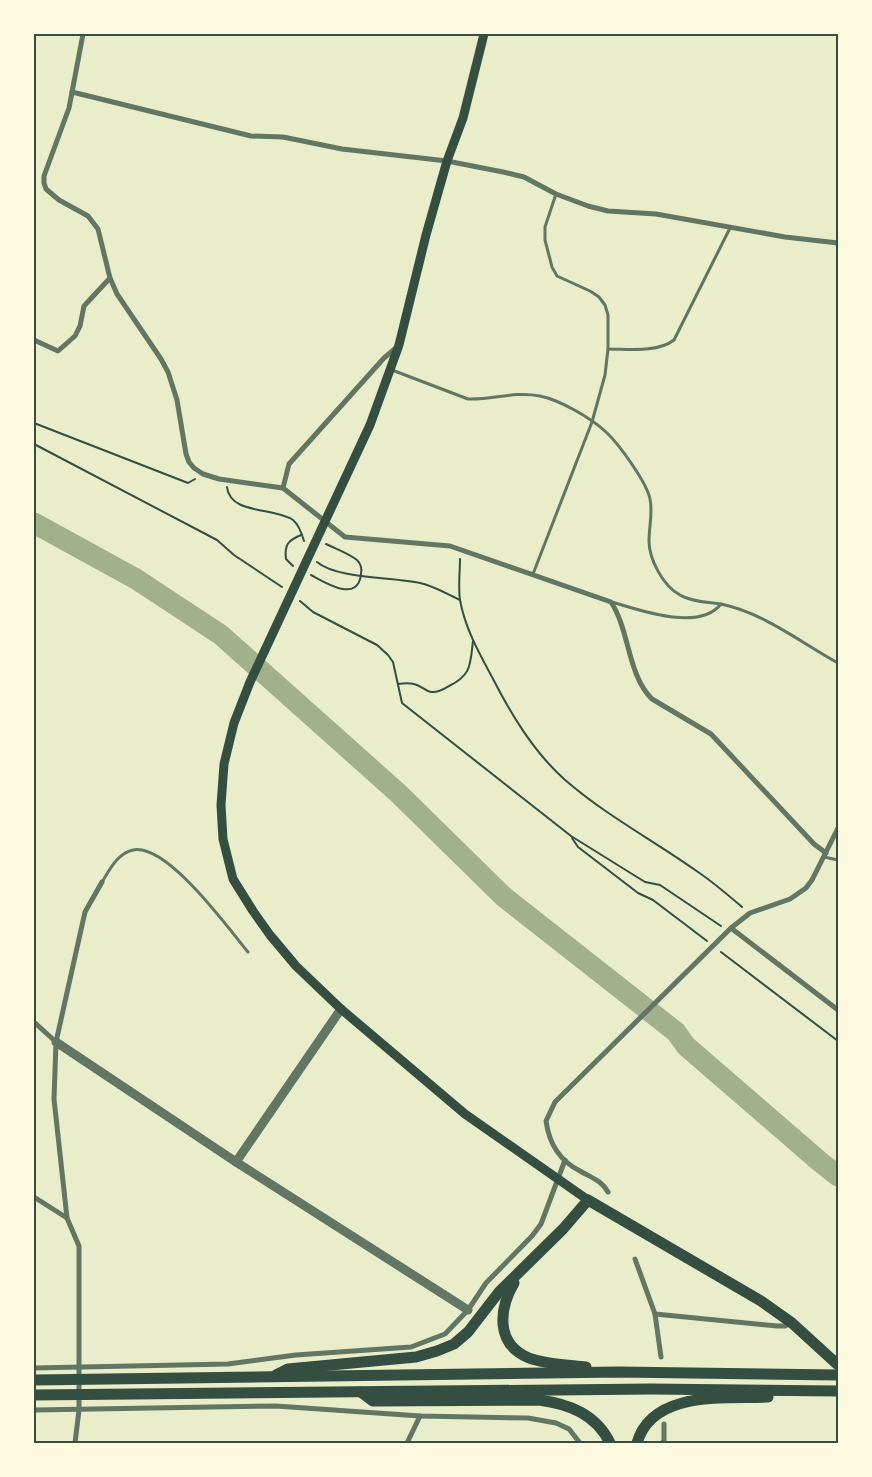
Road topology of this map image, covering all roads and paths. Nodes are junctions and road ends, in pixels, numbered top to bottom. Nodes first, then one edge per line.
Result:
1 (83, 34) edge
2 (484, 34) edge
3 (72, 92) junction
4 (447, 161) junction
5 (556, 194) junction
6 (730, 228) junction
7 (838, 244) edge
8 (110, 278) junction
9 (34, 340) edge
10 (399, 345) junction
11 (608, 349) junction
12 (390, 369) junction
13 (592, 422) junction
14 (34, 423) edge
15 (34, 444) edge
16 (203, 474) junction
17 (227, 480) junction
18 (283, 488) junction
19 (318, 539) junction
20 (307, 547) dead end
21 (460, 549) junction
22 (313, 557) dead end
23 (533, 574) junction
24 (329, 584) dead end
25 (283, 587) dead end
26 (298, 600) dead end
27 (460, 600) junction
28 (611, 602) junction
29 (721, 604) junction
30 (473, 639) junction
31 (838, 663) edge
32 (398, 684) junction
33 (838, 828) edge
34 (571, 836) junction
35 (825, 855) junction
36 (838, 860) edge
37 (102, 882) joint
38 (750, 913) junction
39 (731, 928) junction
40 (707, 941) dead end
41 (715, 947) dead end
42 (248, 952) dead end
43 (341, 1009) junction
44 (838, 1010) edge
45 (34, 1022) edge
46 (838, 1041) edge
47 (56, 1042) junction
48 (565, 1160) junction
49 (236, 1162) junction
50 (608, 1192) dead end
51 (34, 1196) edge
52 (588, 1200) junction
53 (67, 1218) junction
54 (635, 1259) dead end
55 (521, 1270) junction
56 (468, 1310) junction
57 (655, 1314) junction
58 (792, 1323) junction
59 (661, 1357) dead end
60 (838, 1365) edge
61 (34, 1368) edge
62 (620, 1372) junction
63 (78, 1373) junction
64 (834, 1375) edge
65 (272, 1377) junction
66 (34, 1380) edge
67 (824, 1391) junction
68 (838, 1391) edge
69 (362, 1392) junction
70 (79, 1394) junction
71 (34, 1395) edge
72 (34, 1410) edge
73 (79, 1410) junction
74 (420, 1416) junction
75 (664, 1424) dead end
76 (75, 1443) edge
77 (407, 1443) edge
78 (580, 1443) edge
79 (610, 1443) edge
80 (637, 1443) edge
81 (664, 1443) edge

1 - 3 street
2 - 4 main road
3 - 4 street
3 - 8 street
4 - 5 street
4 - 10 main road
5 - 6 street
5 - 11 lane
6 - 7 street
6 - 11 lane
8 - 9 street
8 - 16 street
10 - 12 main road
10 - 18 street
11 - 13 lane
12 - 13 lane
12 - 19 main road
13 - 23 lane
13 - 29 lane
14 - 16 path
15 - 25 path
16 - 17 street
17 - 18 street
17 - 20 path
18 - 21 street
19 - 24 path
19 - 43 main road
21 - 23 street
21 - 27 path
22 - 27 path
23 - 28 street
26 - 32 path
27 - 30 path
28 - 29 lane
28 - 35 street
29 - 31 lane
30 - 32 path
30 - 38 path
32 - 34 path
33 - 35 street
34 - 39 path
34 - 40 path
35 - 36 lane
35 - 38 street
37 - 42 lane
37 - 47 street
38 - 39 street
39 - 44 street
39 - 48 street
41 - 46 path
43 - 49 street
43 - 52 main road
45 - 47 street
47 - 49 street
47 - 53 street
48 - 50 street
48 - 56 street
49 - 56 street
51 - 53 street
52 - 55 highway
52 - 58 highway
53 - 63 street
54 - 57 street
55 - 62 highway
55 - 65 highway
56 - 63 street
57 - 58 street
57 - 59 street
58 - 60 highway
61 - 63 street
62 - 64 highway
62 - 65 highway
63 - 65 highway
63 - 66 highway
63 - 70 street
67 - 68 highway
67 - 69 highway
67 - 80 highway
69 - 70 highway
69 - 79 highway
70 - 71 highway
70 - 73 street
72 - 73 street
73 - 74 street
73 - 76 street
74 - 77 street
74 - 78 street
75 - 81 street

